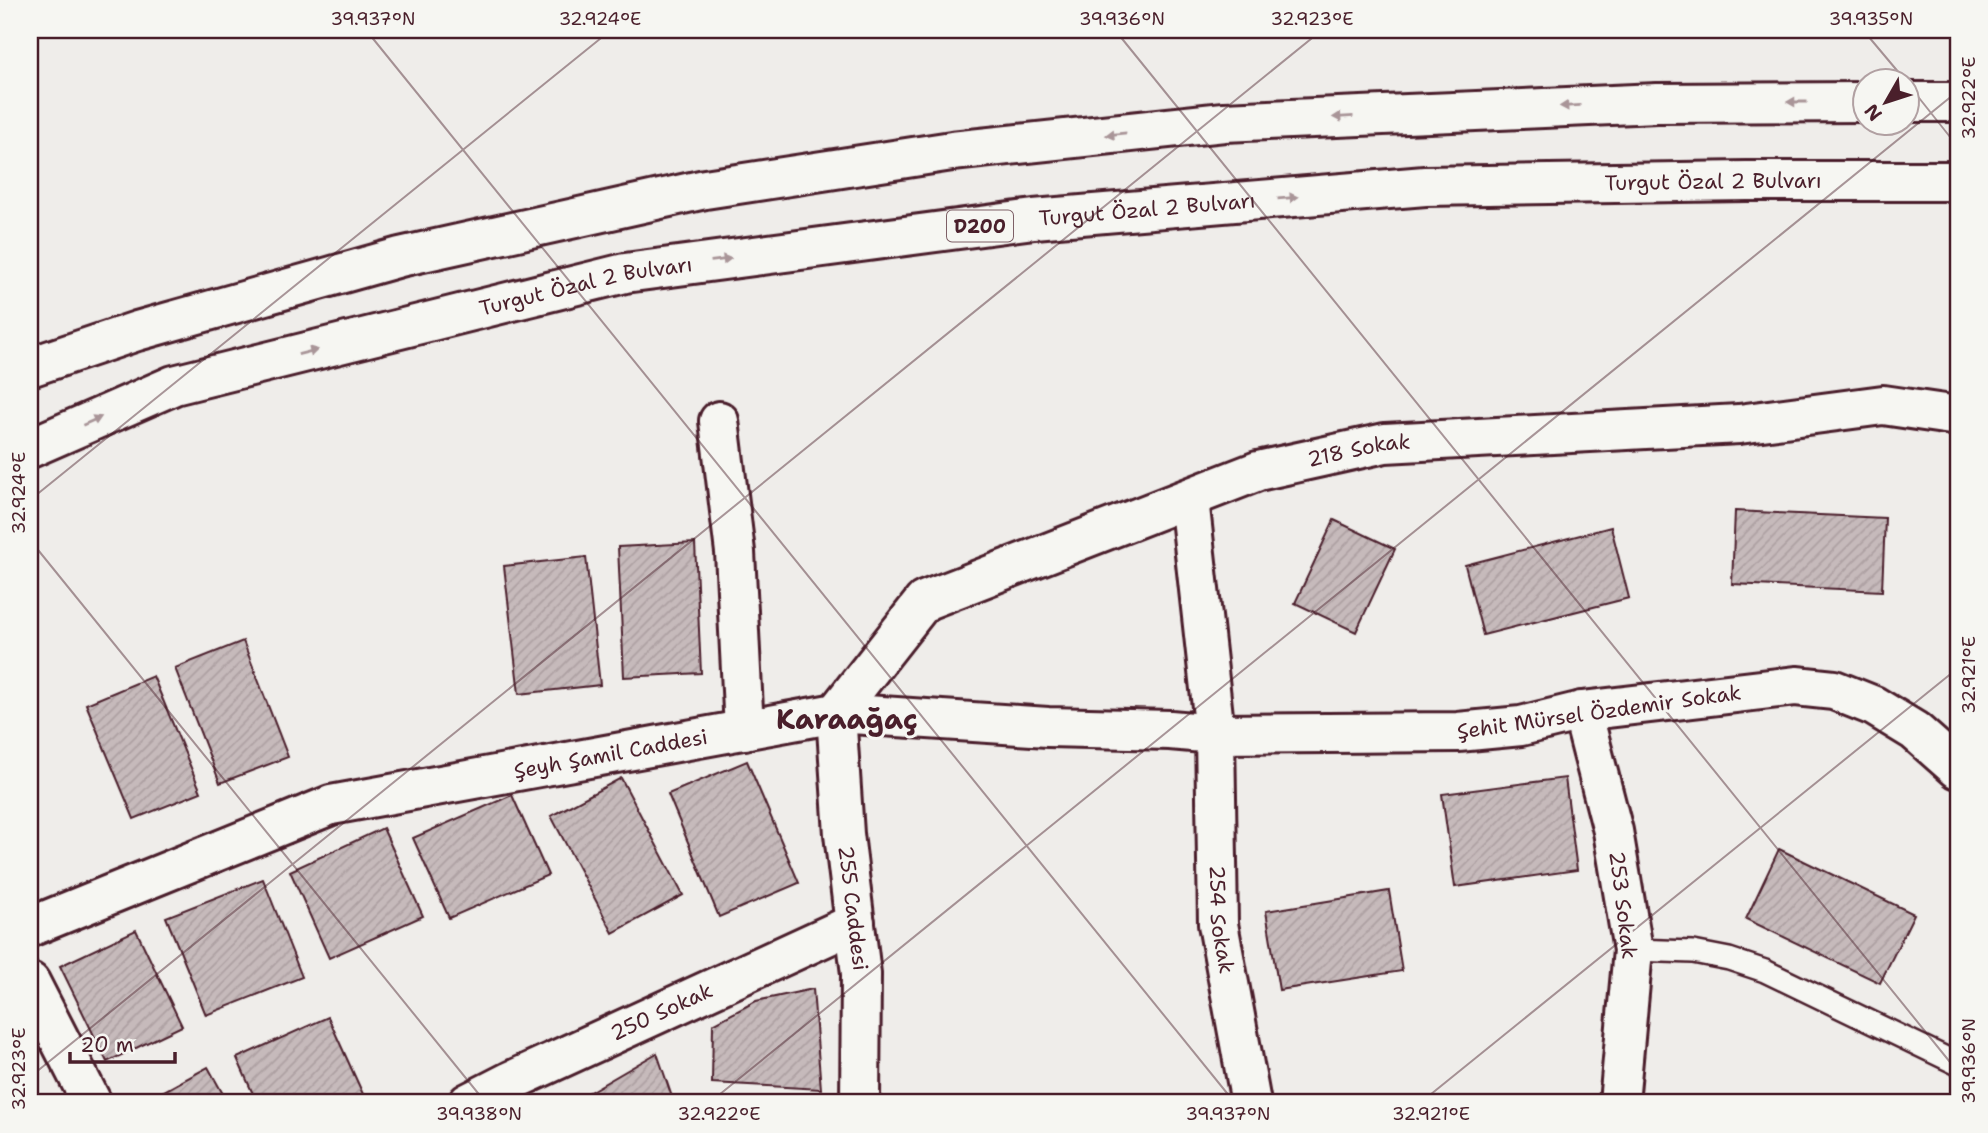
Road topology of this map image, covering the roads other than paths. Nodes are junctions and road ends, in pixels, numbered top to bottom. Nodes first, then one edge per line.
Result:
1 (1852, 102) edge
2 (1922, 102) edge
3 (1958, 102) edge
4 (1958, 181) edge
5 (30, 367) edge
6 (1958, 416) edge
7 (719, 421) dead end
8 (30, 448) edge
9 (1189, 499) junction
10 (1582, 711) junction
11 (835, 713) junction
12 (744, 730) junction
13 (1215, 733) junction
14 (1958, 769) edge
15 (855, 923) junction
16 (30, 927) edge
17 (1633, 950) junction
18 (30, 982) edge
19 (1958, 1064) edge
20 (92, 1103) edge
21 (468, 1103) edge
22 (860, 1103) edge
23 (1251, 1103) edge
24 (1619, 1103) edge

1 -> 5 main road
2 - 3 main road
8 -> 4 main road, Turgut Özal 2 Bulvarı / D200
6 - 9 main road, 218 Sokak
7 - 12 main road
9 - 11 main road, 218 Sokak
9 - 13 main road, 254 Sokak
10 - 13 main road, Şehit Mürsel Özdemir Sokak
10 - 14 main road, Şehit Mürsel Özdemir Sokak
10 - 17 main road, 253 Sokak
11 - 12 main road, Şeyh Şamil Caddesi
11 - 13 main road, Şeyh Şamil Caddesi
11 - 15 main road, 255 Caddesi
12 - 16 main road, Şeyh Şamil Caddesi
13 - 23 main road, 254 Sokak
15 - 21 main road, 250 Sokak
15 - 22 main road, 255 Caddesi
17 - 19 lane
17 - 24 main road, 253 Sokak
18 - 20 main road

